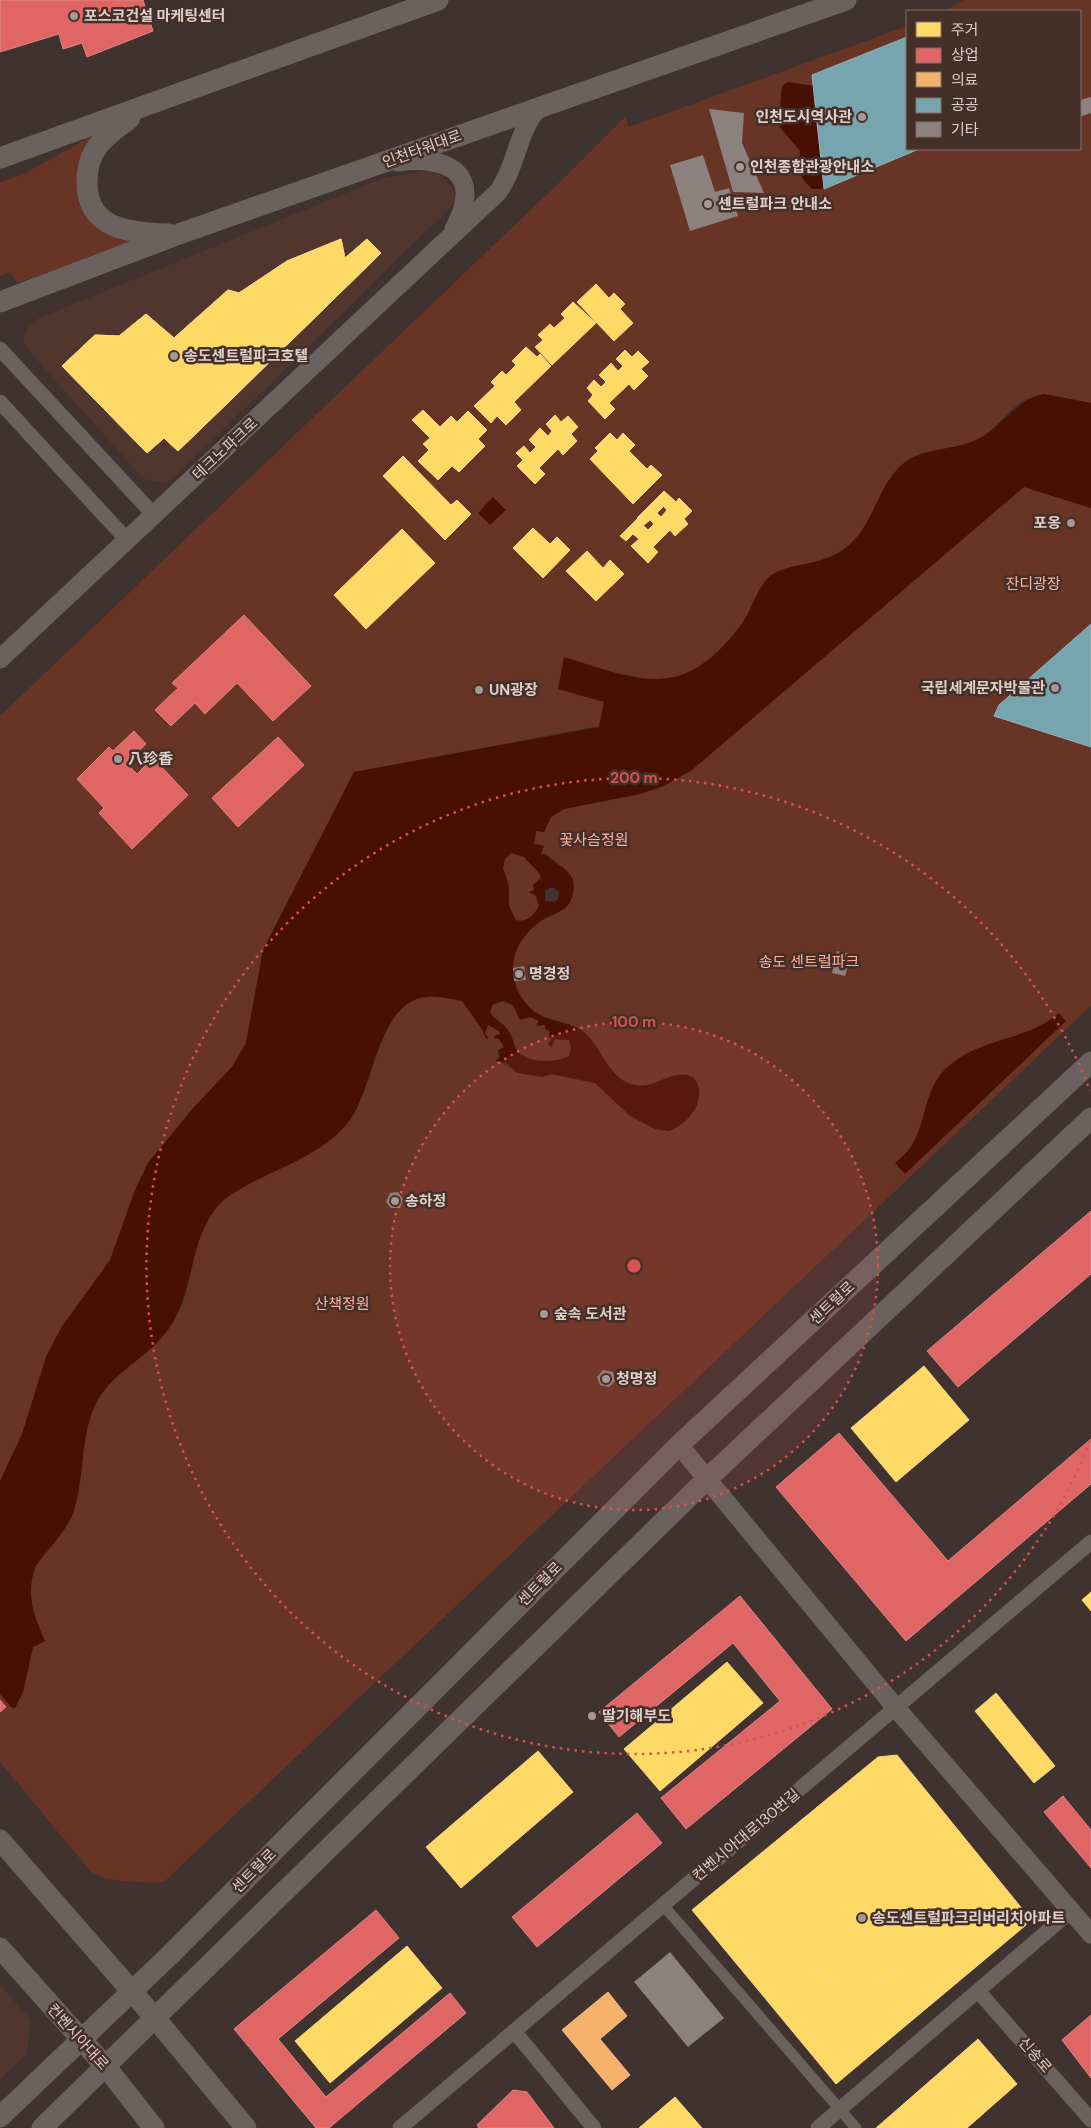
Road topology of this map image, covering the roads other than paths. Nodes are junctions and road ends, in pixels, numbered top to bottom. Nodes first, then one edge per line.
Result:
1 (438, 0) edge
2 (846, 0) edge
3 (539, 107) junction
4 (144, 108) junction
5 (0, 158) edge
6 (381, 164) junction
7 (179, 234) junction
8 (449, 238) junction
9 (0, 302) edge
10 (0, 349) edge
11 (0, 402) edge
12 (154, 515) junction
13 (127, 540) junction
14 (0, 659) edge
15 (1091, 1062) edge
16 (1091, 1118) edge
17 (679, 1445) junction
18 (707, 1479) junction
19 (1091, 1542) edge
20 (896, 1708) junction
21 (0, 1840) edge
22 (663, 1905) junction
23 (1072, 1910) junction
24 (1091, 1934) edge
25 (0, 1948) edge
26 (978, 1990) junction
27 (132, 1992) junction
28 (155, 2018) junction
29 (514, 2032) junction
30 (81, 2040) junction
31 (106, 2068) junction
32 (840, 2109) junction
33 (0, 2117) edge
34 (1091, 2120) edge
35 (42, 2128) edge
36 (154, 2128) edge
37 (246, 2128) edge
38 (400, 2128) edge
39 (594, 2128) edge
40 (818, 2128) edge
41 (856, 2128) edge

1 - 4 main road
2 - 3 main road, 인천타워대로
3 - 6 main road, 인천타워대로
3 - 8 street, 테크노파크로
4 - 5 main road
4 - 7 main road
6 - 7 main road, 인천타워대로
6 - 8 street, 테크노파크로
7 - 9 main road, 인천타워대로
8 - 12 street, 테크노파크로
10 - 12 street
11 - 13 street
12 - 13 street, 테크노파크로
13 - 14 street, 테크노파크로
15 - 17 main road, 센트럴로
16 - 18 main road
17 - 18 street
17 - 27 main road, 센트럴로
18 - 20 street
18 - 28 main road
19 - 20 street, 컨벤시아대로130번길
20 - 22 street, 컨벤시아대로130번길
20 - 23 street
21 - 27 main road
22 - 29 street, 컨벤시아대로130번길
22 - 32 street
23 - 24 street
23 - 26 street
25 - 30 main road, 컨벤시아대로
26 - 32 street
26 - 34 street, 신송로
27 - 28 main road
27 - 30 main road, 센트럴로
28 - 31 main road
28 - 37 main road
29 - 38 street, 컨벤시아대로130번길
29 - 39 street
30 - 31 main road, 컨벤시아대로
30 - 33 main road, 센트럴로
31 - 35 main road
31 - 36 main road, 컨벤시아대로
32 - 40 street
32 - 41 street

